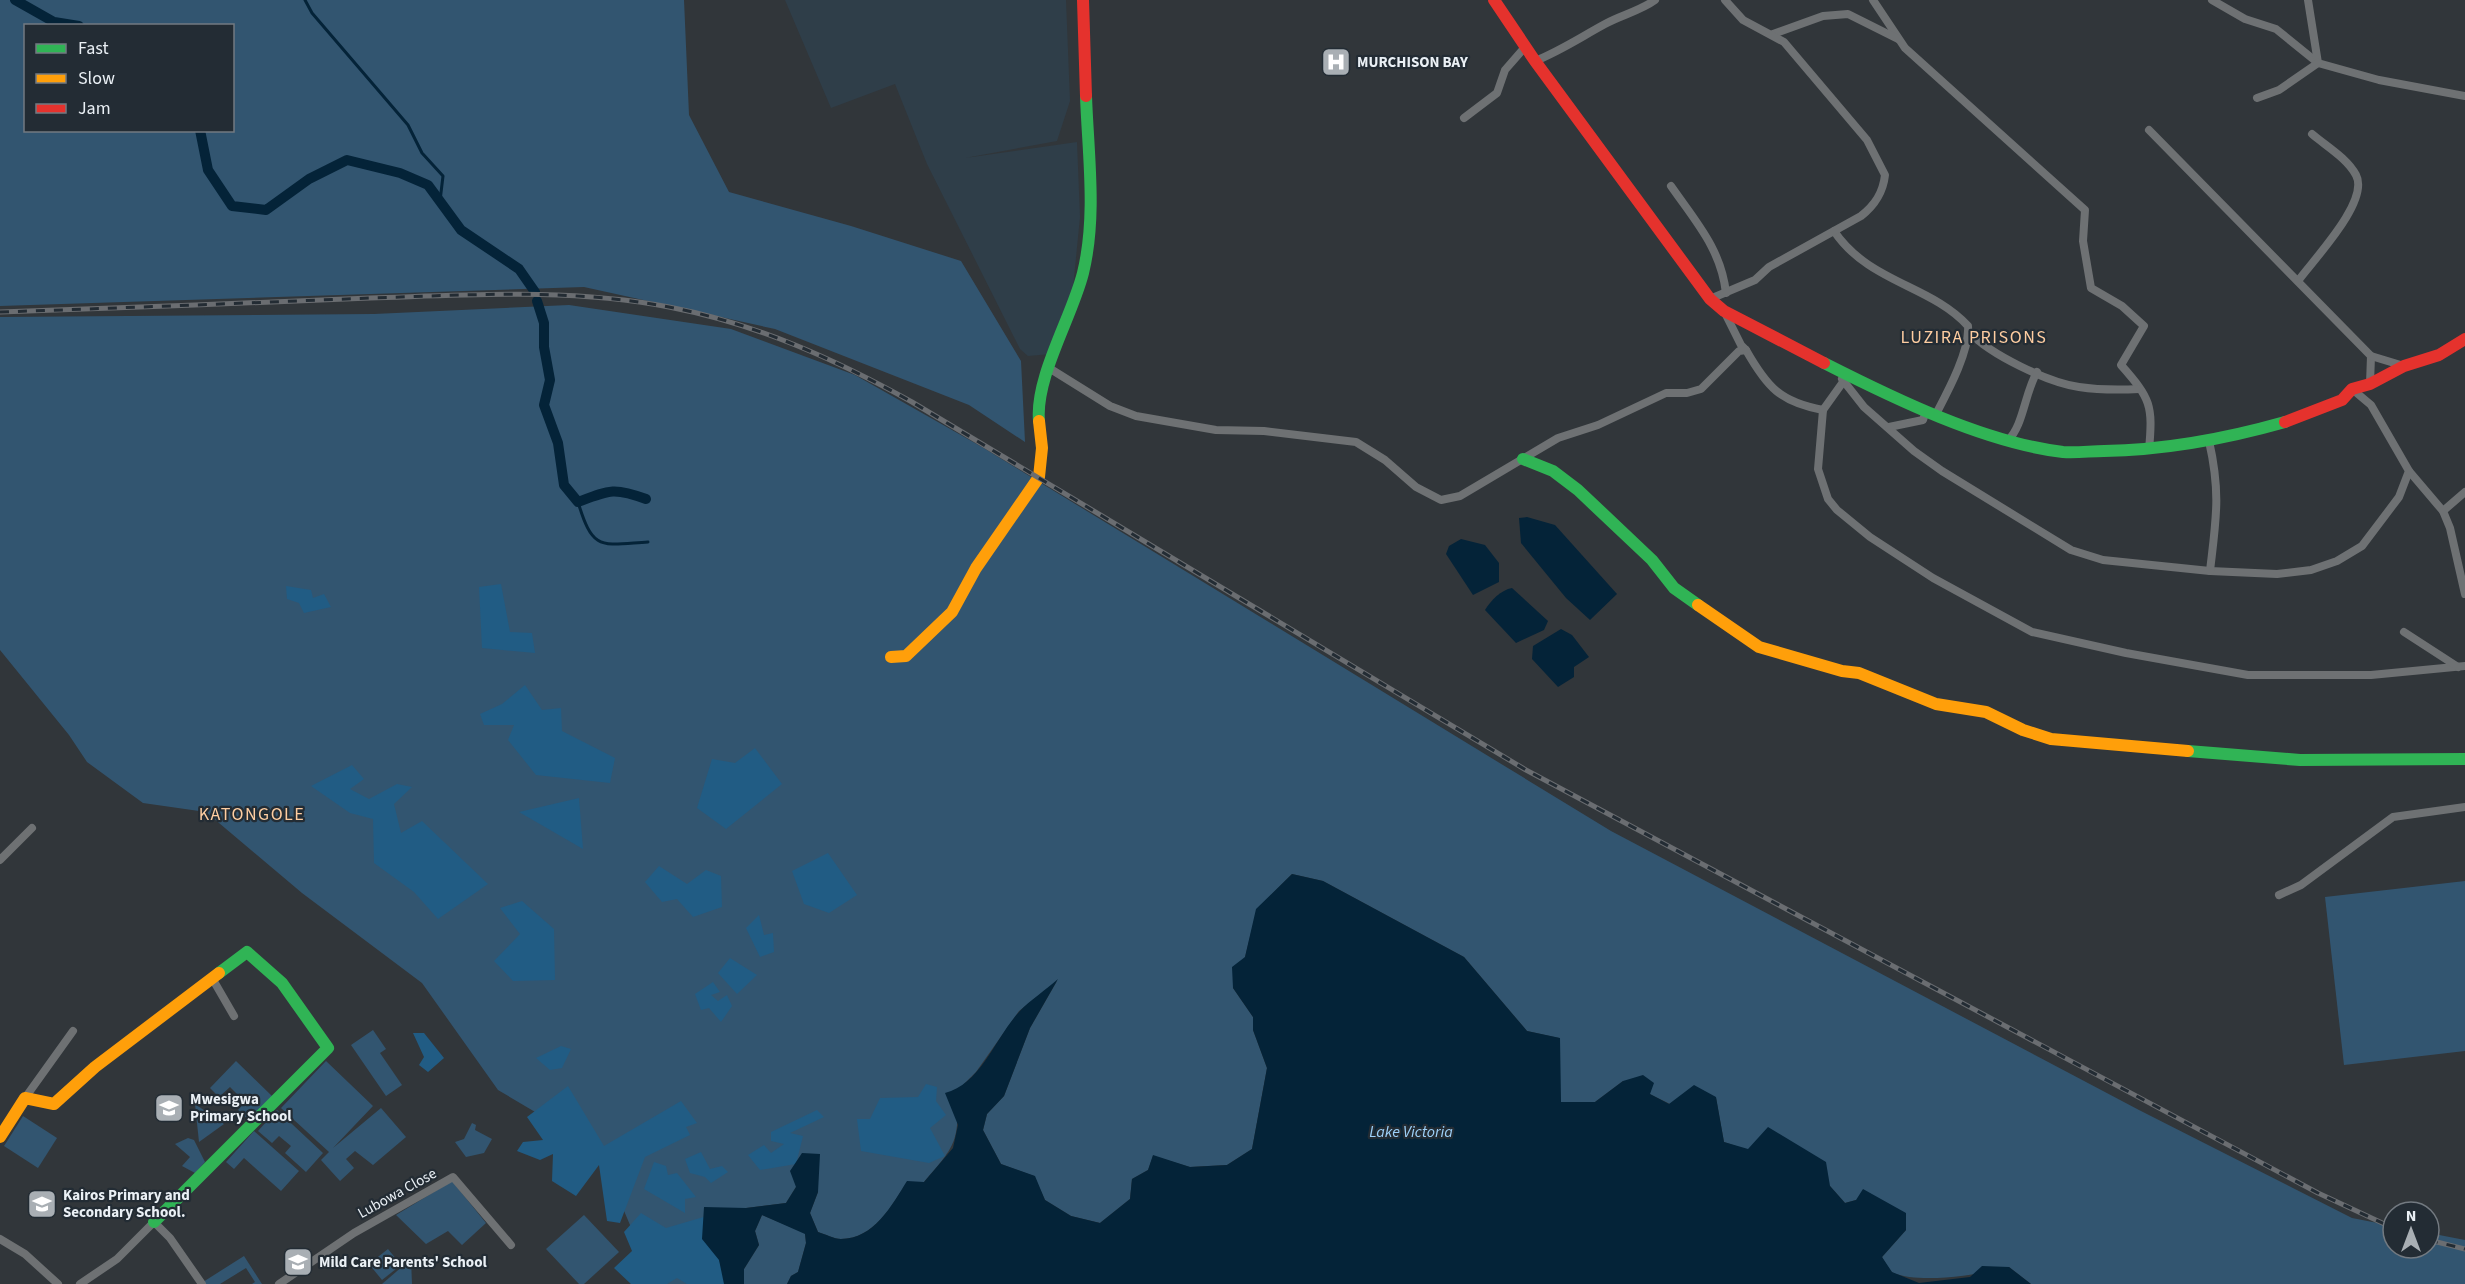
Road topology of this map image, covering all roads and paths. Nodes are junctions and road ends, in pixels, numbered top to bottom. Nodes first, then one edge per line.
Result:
1 (1083, 0) edge
2 (1494, 0) edge
3 (1655, 0) edge
4 (1725, 0) edge
5 (1873, 0) edge
6 (2212, 0) edge
7 (2308, 0) edge
8 (1773, 34) junction
9 (1898, 39) junction
10 (1525, 47) junction
11 (1535, 61) junction
12 (2318, 63) junction
13 (2465, 96) edge
14 (2257, 98) dead end
15 (1464, 118) dead end
16 (2149, 130) dead end
17 (2312, 134) dead end
18 (1671, 186) dead end
19 (1834, 231) junction
20 (2298, 281) junction
21 (1726, 293) junction
22 (1710, 299) junction
23 (1724, 311) junction
24 (1969, 332) junction
25 (2465, 339) edge
26 (1963, 347) junction
27 (1988, 347) junction
28 (1746, 350) junction
29 (2371, 356) junction
30 (2404, 366) junction
31 (1049, 368) junction
32 (2037, 372) junction
33 (1842, 377) junction
34 (2370, 384) junction
35 (2139, 389) junction
36 (2352, 389) junction
37 (1822, 410) junction
38 (1931, 413) junction
39 (1889, 427) junction
40 (2008, 440) junction
41 (2209, 441) junction
42 (2149, 450) junction
43 (1523, 459) junction
44 (2409, 471) junction
45 (2465, 492) edge
46 (2443, 511) junction
47 (2210, 571) junction
48 (2465, 594) edge
49 (2404, 632) dead end
50 (891, 657) dead end
51 (2461, 667) edge
52 (2465, 759) edge
53 (2465, 807) edge
54 (32, 828) dead end
55 (0, 860) edge
56 (2279, 895) dead end
57 (212, 978) junction
58 (234, 1016) dead end
59 (73, 1031) dead end
60 (25, 1098) junction
61 (0, 1137) edge
62 (154, 1222) junction
63 (0, 1239) edge
64 (511, 1245) dead end
65 (58, 1284) edge
66 (80, 1284) edge
67 (202, 1284) edge
68 (279, 1284) edge

1 - 31 street
2 - 10 street
3 - 11 street
4 - 8 street
5 - 9 street
6 - 12 street
7 - 12 street
8 - 9 street
8 - 19 street
9 - 35 street
10 - 11 street
10 - 15 street
11 - 22 street
12 - 13 street
12 - 14 street
16 - 20 street
17 - 20 street
18 - 21 street
19 - 21 street
19 - 24 street
20 - 29 street
21 - 22 street
22 - 23 street
23 - 28 street
23 - 33 street
24 - 26 street
24 - 27 street
25 - 30 street
26 - 27 street
26 - 38 street
27 - 32 street
28 - 37 street
28 - 43 street
29 - 30 street
29 - 34 street
30 - 34 street
31 - 43 street
31 - 50 street
32 - 35 street
32 - 40 street
33 - 37 street
33 - 38 street
33 - 39 street
34 - 36 street
35 - 42 street
36 - 41 street
36 - 44 street
37 - 51 street
38 - 39 street
38 - 40 street
39 - 47 street
40 - 42 street
41 - 42 street
41 - 47 street
43 - 52 street
44 - 46 street
44 - 47 street
45 - 46 street
46 - 48 street
49 - 51 street
53 - 56 street
54 - 55 street
57 - 58 street
57 - 60 street
57 - 62 street
59 - 60 street
60 - 61 street
62 - 66 street
62 - 67 street
63 - 65 street
64 - 68 street, Lubowa Close

